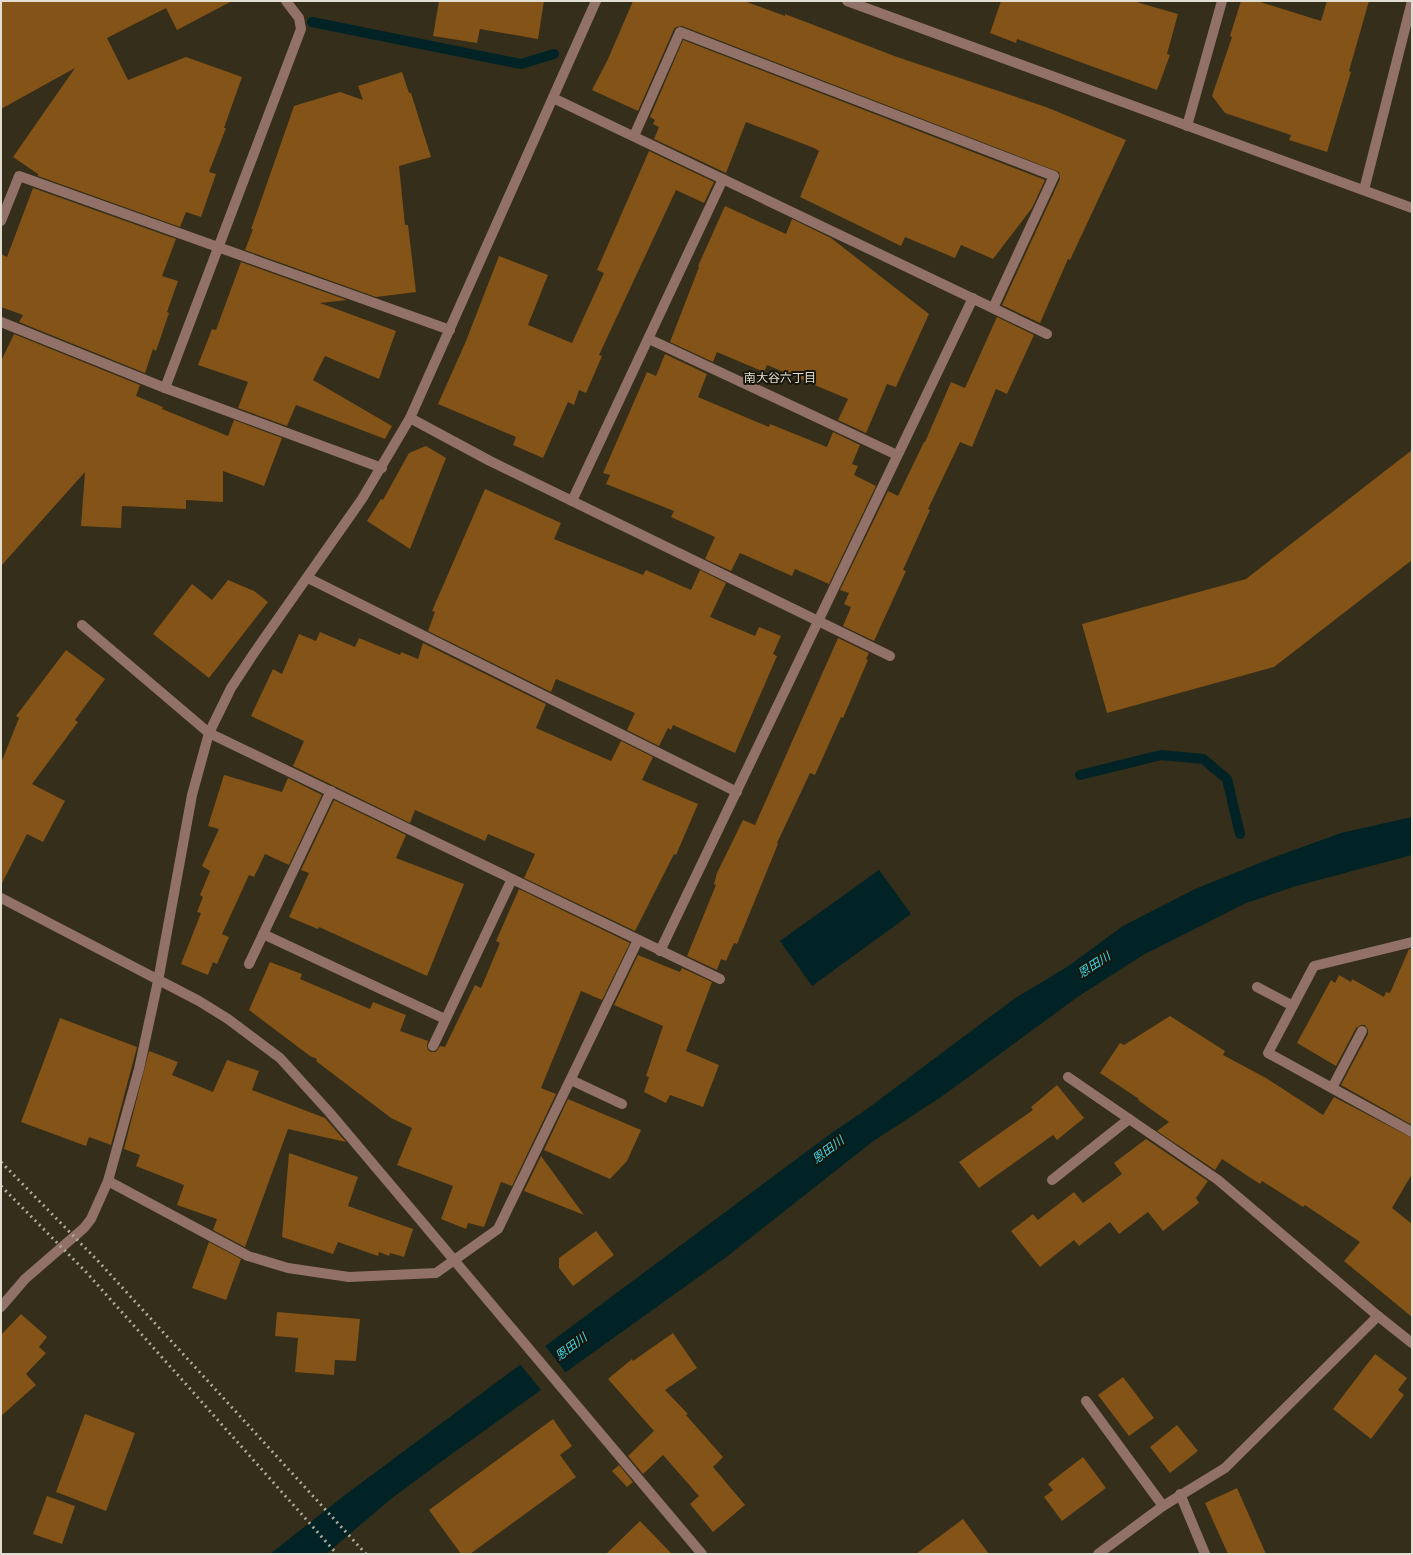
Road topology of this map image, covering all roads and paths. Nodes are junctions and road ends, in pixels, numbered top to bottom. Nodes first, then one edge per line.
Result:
1 (286, 1) edge
2 (596, 1) edge
3 (847, 1) edge
4 (1222, 1) edge
5 (1412, 1) edge
6 (553, 98) junction
7 (1187, 126) junction
8 (634, 136) junction
9 (723, 179) junction
10 (1364, 190) junction
11 (1412, 208) edge
12 (1, 221) edge
13 (219, 248) junction
14 (973, 298) junction
15 (993, 308) junction
16 (1, 322) edge
17 (450, 330) junction
18 (1047, 334) dead end
19 (649, 339) junction
20 (165, 388) junction
21 (410, 418) junction
22 (897, 455) junction
23 (382, 468) junction
24 (572, 501) junction
25 (308, 578) junction
26 (818, 620) junction
27 (82, 625) dead end
28 (890, 656) dead end
29 (209, 733) junction
30 (331, 791) junction
31 (736, 792) junction
32 (512, 879) junction
33 (1, 898) edge
34 (263, 934) junction
35 (638, 940) junction
36 (1412, 942) edge
37 (660, 951) junction
38 (249, 964) dead end
39 (720, 979) dead end
40 (158, 981) junction
41 (1256, 987) dead end
42 (1292, 1006) junction
43 (445, 1019) junction
44 (1362, 1031) dead end
45 (433, 1046) dead end
46 (1068, 1077) dead end
47 (571, 1080) junction
48 (1332, 1088) junction
49 (622, 1104) dead end
50 (1129, 1119) junction
51 (1412, 1132) edge
52 (108, 1180) junction
53 (1052, 1180) dead end
54 (454, 1260) junction
55 (1, 1307) edge
56 (1378, 1316) junction
57 (1412, 1343) edge
58 (1086, 1401) dead end
59 (1180, 1494) junction
60 (1163, 1506) junction
61 (697, 1552) edge
62 (1098, 1554) edge
63 (1205, 1554) edge

1 - 13 street
2 - 6 street
3 - 7 street
4 - 7 street
5 - 10 street
6 - 8 street
6 - 17 street
7 - 10 street
8 - 9 street
8 - 15 street
9 - 14 street
9 - 19 street
10 - 11 street
12 - 13 street
13 - 17 street
13 - 20 street
14 - 15 street
14 - 22 street
15 - 18 street
16 - 20 street
17 - 21 street
19 - 22 street
19 - 24 street
20 - 23 street
21 - 23 street
21 - 24 street
22 - 26 street
23 - 25 street
24 - 26 street
25 - 29 street
25 - 31 street
26 - 28 street
26 - 31 street
27 - 29 street
29 - 30 street
29 - 40 street
30 - 32 street
30 - 34 street
31 - 37 street
32 - 35 street
32 - 43 street
33 - 40 street
34 - 38 street
34 - 43 street
35 - 37 street
35 - 47 street
36 - 42 street
37 - 39 street
40 - 52 street
40 - 54 street
41 - 42 street
42 - 48 street
43 - 45 street
44 - 48 street
46 - 50 street
47 - 49 street
47 - 54 street
48 - 51 street
50 - 53 street
50 - 56 street
52 - 54 street
52 - 55 street
54 - 61 street
56 - 57 street
56 - 59 street
58 - 60 street
59 - 60 street
59 - 63 street
60 - 62 street

